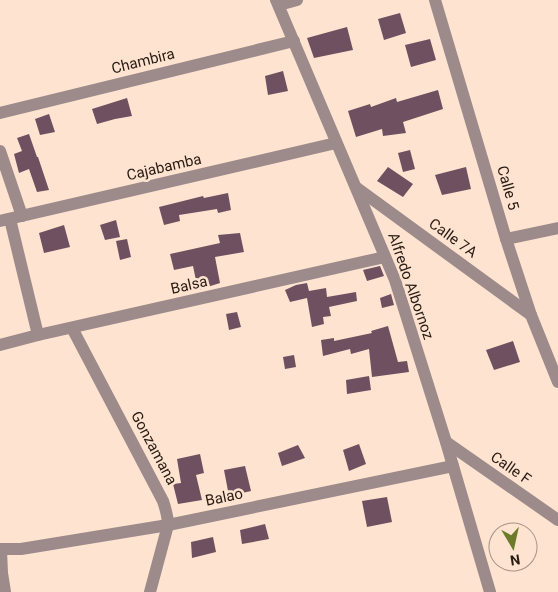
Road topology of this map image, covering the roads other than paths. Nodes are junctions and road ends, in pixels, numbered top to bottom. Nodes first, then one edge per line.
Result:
1 (297, 0) edge
2 (435, 0) edge
3 (278, 3) edge
4 (294, 41) junction
5 (0, 114) edge
6 (336, 144) junction
7 (0, 151) edge
8 (356, 188) junction
9 (10, 219) edge
10 (558, 228) edge
11 (506, 239) junction
12 (386, 257) junction
13 (531, 315) junction
14 (72, 328) junction
15 (38, 335) junction
16 (0, 345) edge
17 (558, 382) edge
18 (446, 442) junction
19 (453, 466) junction
20 (558, 520) edge
21 (168, 525) junction
22 (0, 550) edge
23 (5, 592) edge
24 (150, 592) edge
25 (490, 592) edge

1 - 3 street
2 - 11 street, Calle 5
3 - 4 street, Alfredo Albornoz
4 - 5 street, Chambira
4 - 6 street, Alfredo Albornoz
6 - 8 street, Alfredo Albornoz
6 - 9 street, Cajabamba
7 - 9 street
8 - 12 street, Alfredo Albornoz
8 - 13 street, Calle 7A
9 - 15 street
10 - 11 street
11 - 13 street, Calle 5
12 - 14 street, Balsa
12 - 18 street, Alfredo Albornoz
13 - 17 street, Calle 5
14 - 15 street, Balsa
14 - 21 street, Gonzamana
15 - 16 street, Balsa
18 - 19 street, Alfredo Albornoz
18 - 20 street, Calle F
19 - 21 street, Balao
19 - 25 street, Alfredo Albornoz
21 - 22 street, Balao
21 - 24 street, Gonzamana
22 - 23 street

